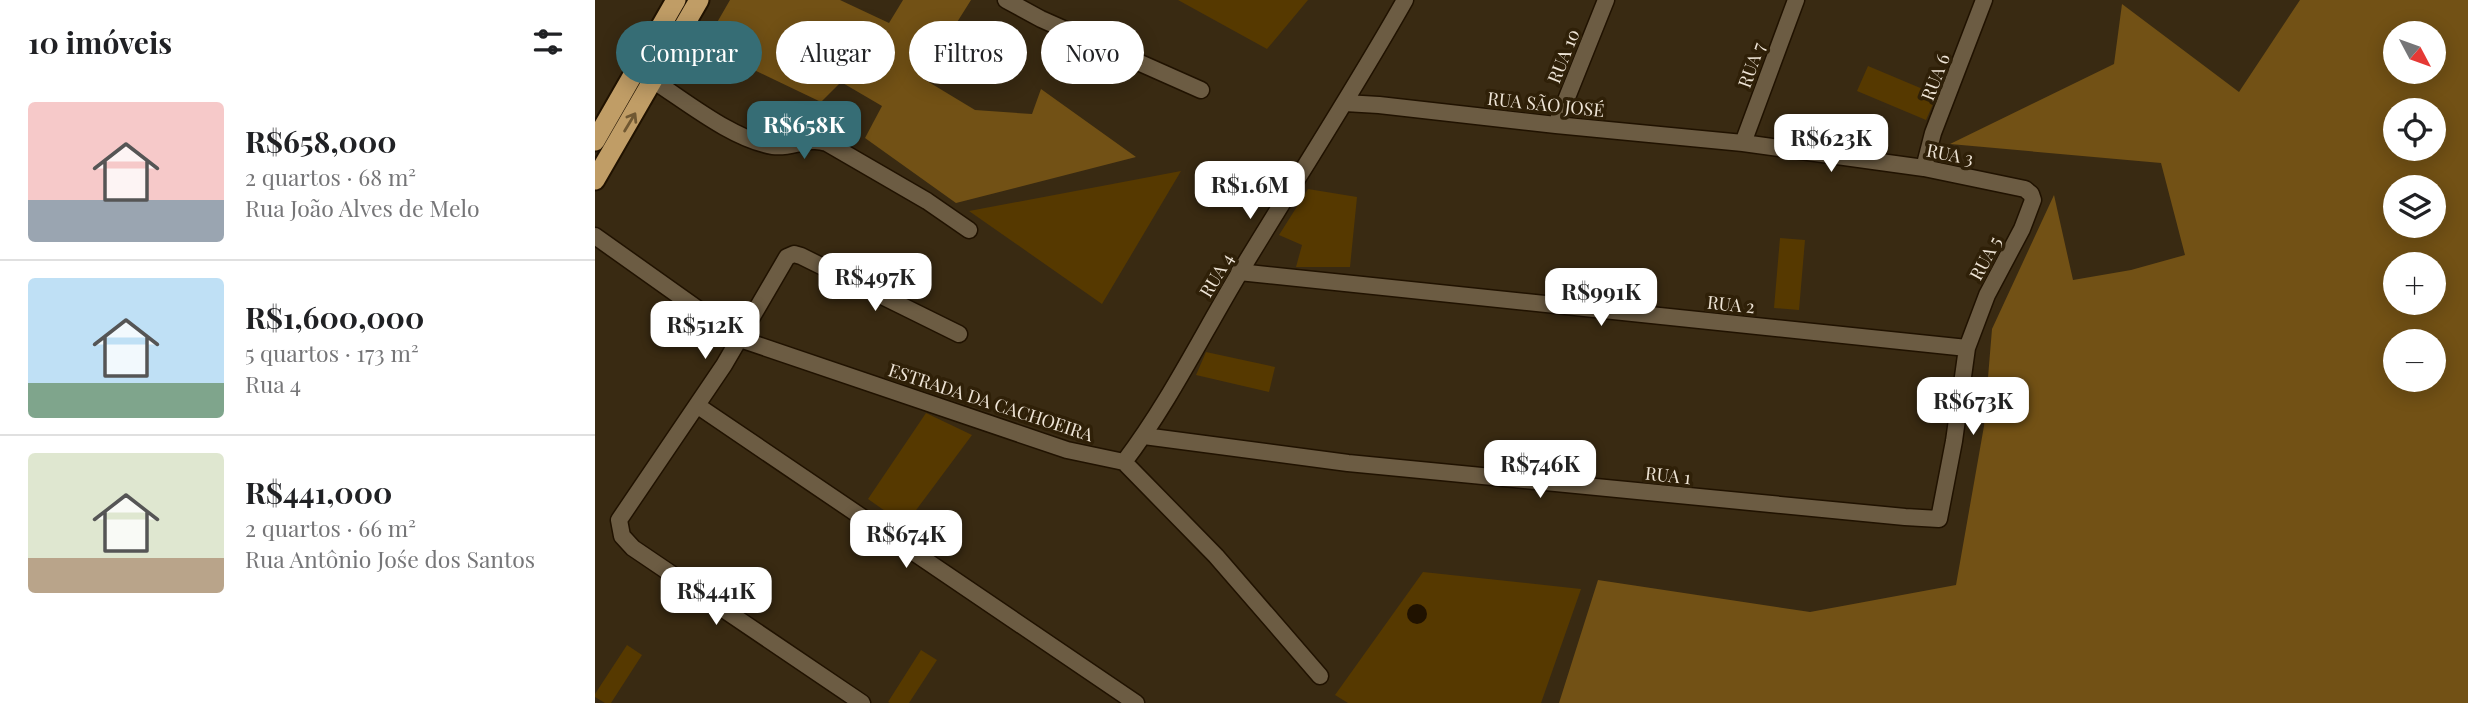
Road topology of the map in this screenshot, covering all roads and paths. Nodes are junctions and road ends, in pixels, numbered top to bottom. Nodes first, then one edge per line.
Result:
1 (676, 0) edge
2 (699, 0) edge
3 (1006, 0) edge
4 (1405, 0) edge
5 (1606, 0) edge
6 (1796, 0) edge
7 (1984, 0) edge
8 (687, 21) edge
9 (652, 84) edge
10 (659, 84) edge
11 (1201, 90) dead end
12 (1345, 103) junction
13 (1556, 125) junction
14 (595, 141) edge
15 (1743, 143) junction
16 (1924, 168) junction
17 (595, 180) edge
18 (2025, 189) joint
19 (969, 230) dead end
20 (595, 236) edge
21 (1239, 272) junction
22 (959, 334) dead end
23 (740, 340) junction
24 (1967, 348) junction
25 (698, 406) junction
26 (1144, 436) junction
27 (1124, 462) junction
28 (1320, 676) dead end
29 (862, 703) edge
30 (1136, 703) edge

1 - 14 highway
2 - 8 highway
3 - 11 street
4 - 12 street, RUA 4
5 - 13 street, RUA 10
6 - 15 street, RUA 7
7 - 16 street, RUA 6
17 -> 9 highway
10 - 19 street
12 - 13 street, RUA SÃO JOSÉ
12 - 21 street, RUA 4
13 - 15 street, RUA SÃO JOSÉ
15 - 16 street, RUA 3
16 - 18 street, RUA 3
18 - 24 street, RUA 5
20 - 23 street, ESTRADA DA CACHOEIRA
21 - 24 street, RUA 2
21 - 26 street, RUA 4
22 - 23 street
23 - 25 street
23 - 27 street, ESTRADA DA CACHOEIRA
24 - 26 street, RUA 1
25 - 29 street
25 - 30 street
26 - 27 street, RUA 4
27 - 28 street

